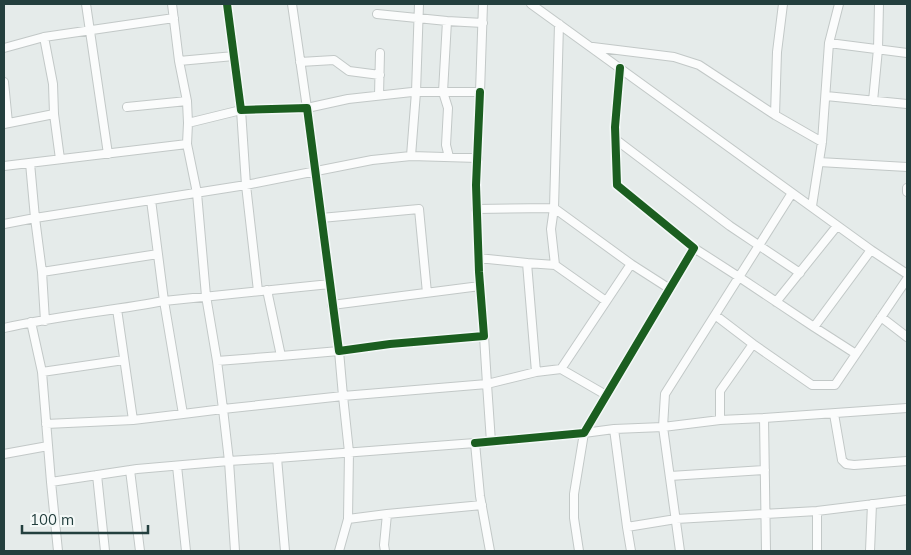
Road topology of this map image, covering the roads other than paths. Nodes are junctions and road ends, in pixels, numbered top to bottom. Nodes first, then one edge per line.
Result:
1 (86, 4) edge
2 (172, 4) edge
3 (227, 4) edge
4 (292, 4) edge
5 (420, 4) edge
6 (483, 4) edge
7 (531, 4) edge
8 (783, 4) edge
9 (839, 4) edge
10 (879, 4) edge
11 (541, 7) edge
12 (377, 14) dead end
13 (174, 18) junction
14 (419, 19) junction
15 (447, 22) junction
16 (483, 23) junction
17 (559, 24) junction
18 (90, 29) junction
19 (44, 37) junction
20 (829, 43) junction
21 (590, 47) junction
22 (4, 48) edge
23 (878, 49) junction
24 (380, 53) dead end
25 (907, 53) edge
26 (234, 56) junction
27 (179, 62) junction
28 (300, 62) junction
29 (620, 68) junction
30 (380, 76) junction
31 (4, 82) edge
32 (416, 92) junction
33 (443, 92) junction
34 (480, 92) junction
35 (379, 95) junction
36 (826, 96) junction
37 (186, 101) junction
38 (873, 101) junction
39 (907, 104) edge
40 (128, 107) dead end
41 (307, 108) junction
42 (241, 110) junction
43 (54, 114) junction
44 (775, 115) junction
45 (6, 123) edge
46 (188, 123) junction
47 (615, 139) junction
48 (822, 142) junction
49 (187, 144) junction
50 (108, 154) junction
51 (411, 156) junction
52 (449, 157) junction
53 (478, 158) junction
54 (60, 159) junction
55 (819, 162) junction
56 (30, 163) junction
57 (4, 166) edge
58 (907, 167) edge
59 (315, 172) junction
60 (246, 185) junction
61 (907, 188) edge
62 (907, 192) edge
63 (197, 193) junction
64 (792, 193) junction
65 (151, 200) junction
66 (812, 206) junction
67 (554, 208) junction
68 (476, 209) junction
69 (35, 218) junction
70 (321, 218) junction
71 (4, 224) edge
72 (838, 226) junction
73 (759, 245) junction
74 (694, 248) junction
75 (871, 250) junction
76 (158, 254) junction
77 (478, 258) junction
78 (527, 263) junction
79 (631, 264) junction
80 (555, 265) junction
81 (42, 272) junction
82 (800, 273) junction
83 (907, 274) edge
84 (739, 277) junction
85 (907, 279) edge
86 (330, 284) junction
87 (480, 286) junction
88 (670, 289) junction
89 (267, 290) junction
90 (258, 291) junction
91 (428, 293) junction
92 (206, 296) junction
93 (164, 301) junction
94 (606, 301) junction
95 (776, 302) junction
96 (332, 305) junction
97 (117, 309) junction
98 (715, 315) junction
99 (881, 317) junction
100 (45, 321) junction
101 (31, 322) junction
102 (814, 327) junction
103 (4, 328) edge
104 (484, 336) junction
105 (907, 337) edge
106 (753, 344) junction
107 (339, 351) junction
108 (856, 354) junction
109 (281, 356) junction
110 (124, 360) junction
111 (217, 361) junction
112 (560, 369) junction
113 (42, 372) junction
114 (536, 372) junction
115 (487, 384) junction
116 (606, 395) junction
117 (343, 396) junction
118 (907, 408) edge
119 (223, 410) junction
120 (183, 414) junction
121 (834, 414) junction
122 (764, 418) junction
123 (133, 420) junction
124 (720, 420) junction
125 (46, 424) junction
126 (664, 428) junction
127 (614, 429) junction
128 (584, 433) junction
129 (491, 442) junction
130 (475, 443) junction
131 (48, 446) junction
132 (349, 452) junction
133 (4, 454) edge
134 (277, 458) junction
135 (229, 461) junction
136 (907, 461) edge
137 (177, 466) junction
138 (130, 470) junction
139 (765, 470) junction
140 (97, 475) junction
141 (670, 476) junction
142 (51, 482) junction
143 (907, 500) edge
144 (872, 504) junction
145 (482, 505) junction
146 (817, 511) junction
147 (387, 514) junction
148 (766, 514) junction
149 (348, 519) junction
150 (676, 519) junction
151 (627, 527) junction
152 (58, 551) edge
153 (105, 551) edge
154 (140, 551) edge
155 (186, 551) edge
156 (235, 551) edge
157 (285, 551) edge
158 (339, 551) edge
159 (385, 551) edge
160 (490, 551) edge
161 (578, 551) edge
162 (631, 551) edge
163 (680, 551) edge
164 (766, 551) edge
165 (817, 551) edge
166 (870, 551) edge

1 - 18 street
2 - 13 street
3 - 26 street
4 - 28 street
5 - 14 street
6 - 16 street
7 - 11 street
8 - 44 street
9 - 20 street
10 - 23 street
11 - 17 street
12 - 14 street
13 - 18 street
13 - 27 street
14 - 15 street
14 - 32 street
15 - 16 street
15 - 33 street
16 - 34 street
17 - 21 street
17 - 67 street
18 - 19 street
18 - 50 street
19 - 22 street
19 - 43 street
20 - 23 street
20 - 36 street
21 - 29 street
21 - 44 street
23 - 25 street
23 - 38 street
24 - 30 street
26 - 27 street
26 - 42 street
27 - 37 street
28 - 30 street
28 - 41 street
29 - 47 street
29 - 64 street
30 - 35 street
31 - 45 street
32 - 33 street
32 - 35 street
32 - 51 street
33 - 34 street
33 - 52 street
34 - 53 street
35 - 41 street
36 - 38 street
36 - 48 street
37 - 40 street
37 - 46 street
38 - 39 street
41 - 42 street
41 - 59 street
42 - 46 street
42 - 60 street
43 - 45 street
43 - 54 street
44 - 48 street
46 - 49 street
47 - 73 street
47 - 74 street
48 - 55 street
49 - 50 street
49 - 63 street
50 - 54 street
51 - 52 street
51 - 59 street
52 - 53 street
53 - 68 street
54 - 56 street
55 - 58 street
55 - 66 street
56 - 57 street
56 - 69 street
59 - 60 street
59 - 70 street
60 - 63 street
60 - 90 street
61 - 62 street
63 - 65 street
63 - 92 street
64 - 66 street
64 - 73 street
65 - 69 street
65 - 76 street
66 - 72 street
67 - 68 street
67 - 79 street
67 - 80 street
68 - 77 street
69 - 71 street
69 - 81 street
70 - 86 street
70 - 91 street
72 - 75 street
72 - 82 street
73 - 82 street
73 - 84 street
74 - 84 street
74 - 88 street
75 - 83 street
75 - 102 street
76 - 81 street
76 - 93 street
77 - 78 street
77 - 87 street
78 - 80 street
78 - 114 street
79 - 88 street
79 - 94 street
80 - 94 street
81 - 100 street
82 - 95 street
84 - 95 street
84 - 98 street
85 - 99 street
86 - 89 street
86 - 96 street
87 - 91 street
87 - 104 street
88 - 116 street
89 - 90 street
89 - 109 street
90 - 92 street
91 - 96 street
92 - 93 street
92 - 111 street
93 - 97 street
93 - 120 street
94 - 112 street
95 - 102 street
96 - 107 street
97 - 100 street
97 - 110 street
98 - 106 street
98 - 126 street
99 - 105 street
99 - 108 street
100 - 101 street
101 - 103 street
101 - 113 street
102 - 108 street
104 - 107 street
104 - 115 street
106 - 108 street
106 - 124 street
107 - 109 street
107 - 117 street
109 - 111 street
110 - 113 street
110 - 123 street
111 - 119 street
112 - 114 street
112 - 116 street
113 - 125 street
114 - 115 street
115 - 117 street
115 - 129 street
116 - 128 street
117 - 119 street
117 - 132 street
118 - 121 street
119 - 120 street
119 - 135 street
120 - 123 street
121 - 122 street
121 - 136 street
122 - 124 street
122 - 139 street
123 - 125 street
124 - 126 street
125 - 131 street
126 - 127 street
126 - 141 street
127 - 128 street
127 - 151 street
128 - 129 street
128 - 161 street
129 - 130 street
130 - 132 street
130 - 145 street
131 - 133 street
131 - 142 street
132 - 134 street
132 - 149 street
134 - 135 street
134 - 157 street
135 - 137 street
135 - 156 street
137 - 138 street
137 - 155 street
138 - 140 street
138 - 154 street
139 - 141 street
139 - 148 street
140 - 142 street
140 - 153 street
141 - 150 street
142 - 152 street
143 - 144 street
144 - 146 street
144 - 166 street
145 - 147 street
145 - 160 street
146 - 148 street
146 - 165 street
147 - 149 street
147 - 159 street
148 - 150 street
148 - 164 street
149 - 158 street
150 - 151 street
150 - 163 street
151 - 162 street

